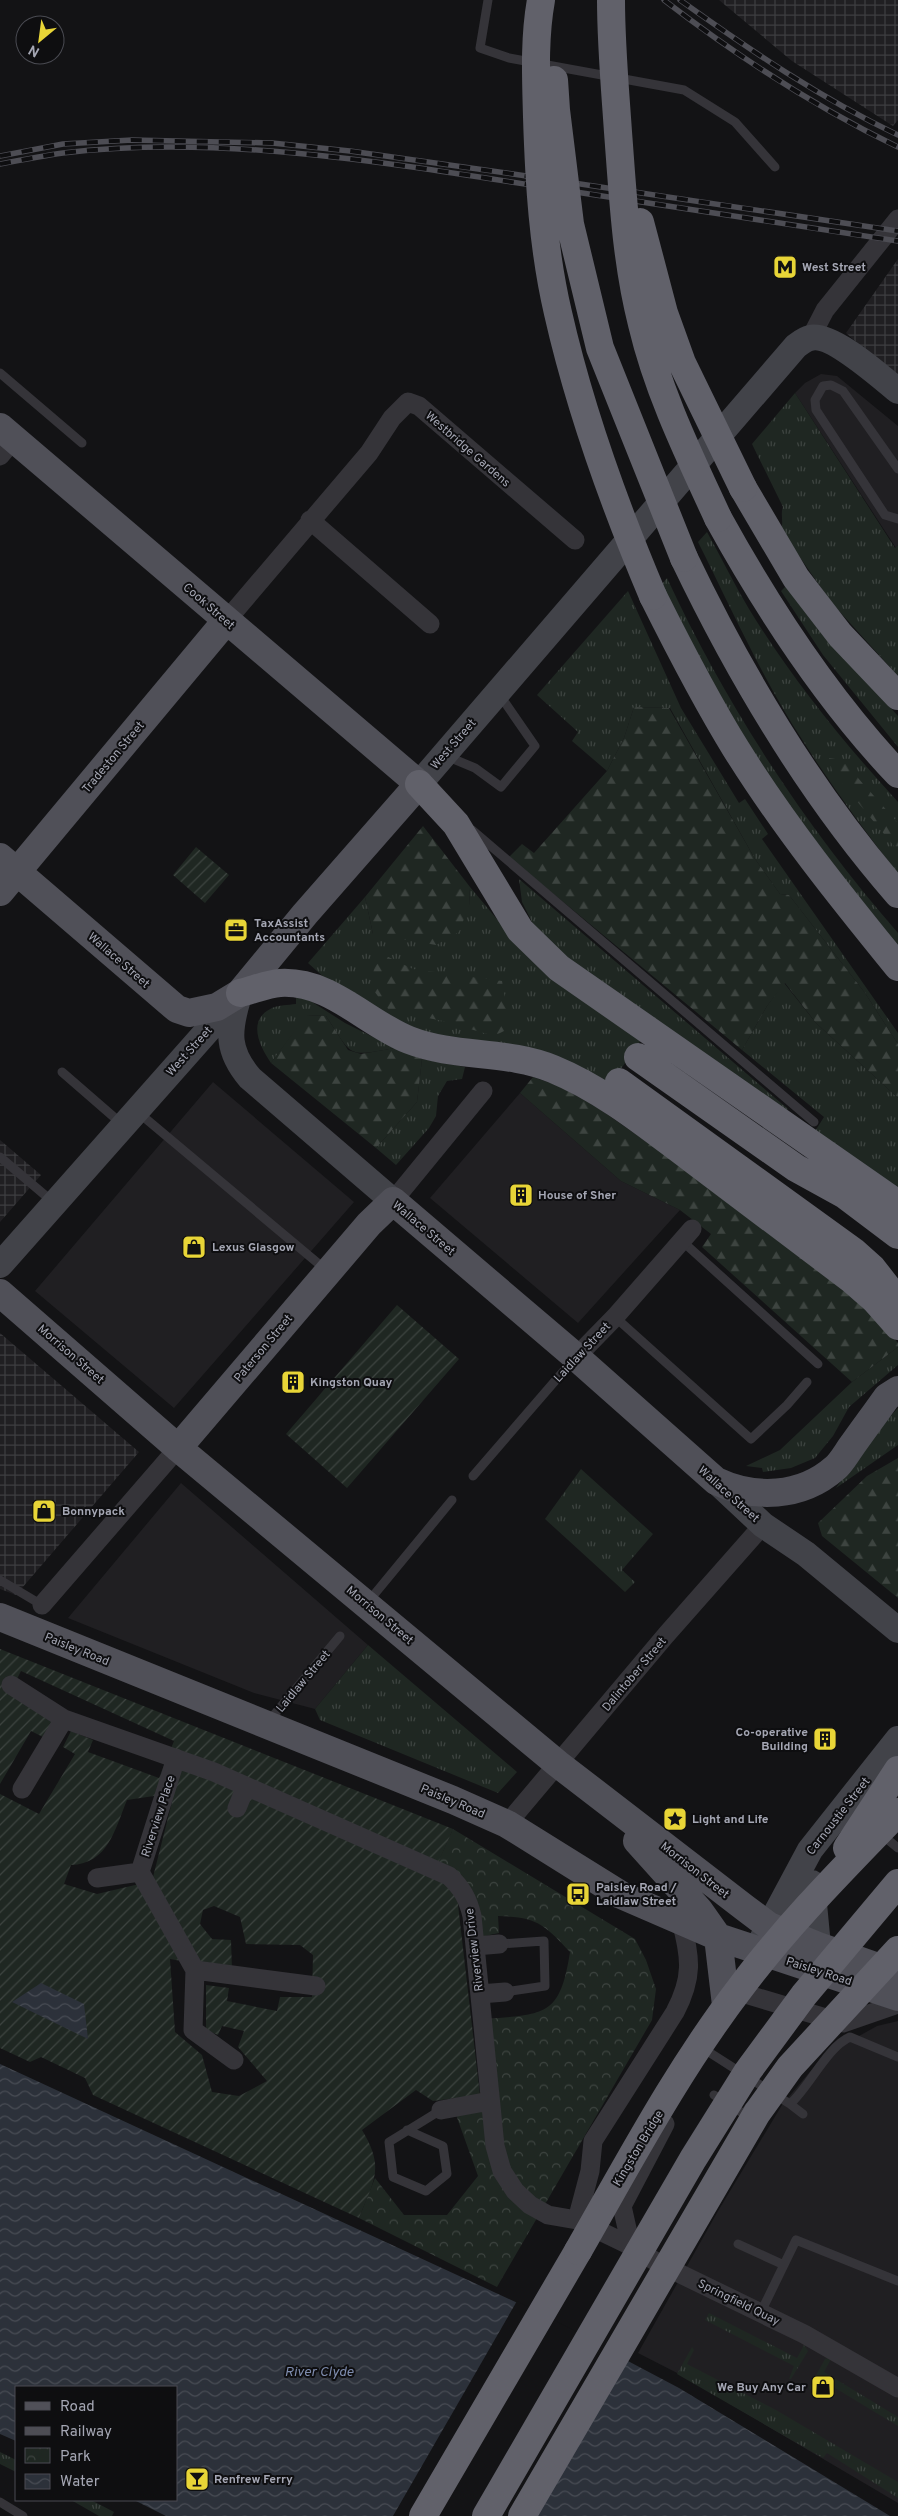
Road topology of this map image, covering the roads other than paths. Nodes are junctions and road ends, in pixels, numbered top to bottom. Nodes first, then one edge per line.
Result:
1 (488, 0) edge
2 (541, 0) edge
3 (550, 0) edge
4 (611, 0) edge
5 (618, 133) junction
6 (775, 167) dead end
7 (898, 219) edge
8 (811, 337) junction
9 (0, 373) edge
10 (898, 391) edge
11 (5, 441) edge
12 (82, 442) dead end
13 (898, 469) edge
14 (898, 519) edge
15 (310, 520) junction
16 (575, 540) dead end
17 (226, 622) junction
18 (430, 624) dead end
19 (497, 692) junction
20 (898, 696) edge
21 (444, 755) junction
22 (898, 774) edge
23 (418, 784) junction
24 (6, 874) edge
25 (898, 894) edge
26 (898, 967) edge
27 (240, 994) junction
28 (638, 1057) dead end
29 (62, 1072) dead end
30 (619, 1082) dead end
31 (483, 1091) dead end
32 (129, 1118) junction
33 (814, 1122) dead end
34 (0, 1157) edge
35 (393, 1201) junction
36 (54, 1203) junction
37 (898, 1204) edge
38 (687, 1235) joint
39 (898, 1235) edge
40 (0, 1265) edge
41 (328, 1272) junction
42 (0, 1293) edge
43 (898, 1301) edge
44 (615, 1317) junction
45 (898, 1326) edge
46 (576, 1357) junction
47 (818, 1364) dead end
48 (807, 1382) dead end
49 (898, 1390) edge
50 (178, 1448) junction
51 (473, 1476) dead end
52 (716, 1482) junction
53 (452, 1500) dead end
54 (762, 1525) junction
55 (0, 1580) edge
56 (366, 1604) junction
57 (42, 1605) joint
58 (0, 1617) edge
59 (898, 1630) edge
60 (340, 1636) dead end
61 (11, 1685) dead end
62 (64, 1719) junction
63 (266, 1725) junction
64 (898, 1740) edge
65 (176, 1758) junction
66 (558, 1764) junction
67 (892, 1767) edge
68 (585, 1785) junction
69 (246, 1786) junction
70 (22, 1790) dead end
71 (237, 1808) dead end
72 (853, 1812) junction
73 (898, 1812) edge
74 (506, 1824) junction
75 (898, 1848) edge
76 (810, 1850) junction
77 (140, 1872) junction
78 (97, 1878) dead end
79 (898, 1882) edge
80 (813, 1899) junction
81 (681, 1922) junction
82 (769, 1926) junction
83 (718, 1937) junction
84 (500, 1944) joint
85 (475, 1946) junction
86 (818, 1946) junction
87 (757, 1950) junction
88 (898, 1950) edge
89 (195, 1970) junction
90 (898, 1974) edge
91 (316, 1986) dead end
92 (505, 1992) joint
93 (480, 1994) junction
94 (898, 1996) edge
95 (731, 1998) junction
96 (898, 2004) edge
97 (704, 2049) junction
98 (898, 2057) edge
99 (234, 2060) dead end
100 (758, 2093) junction
101 (714, 2095) dead end
102 (490, 2101) junction
103 (790, 2104) junction
104 (441, 2110) joint
105 (803, 2114) dead end
106 (407, 2130) junction
107 (577, 2220) junction
108 (738, 2244) dead end
109 (631, 2246) junction
110 (784, 2265) junction
111 (898, 2281) edge
112 (761, 2312) junction
113 (898, 2388) edge
114 (0, 2502) edge
115 (23, 2516) edge
116 (423, 2516) edge
117 (486, 2516) edge
118 (522, 2516) edge

1 - 6 lane
2 - 26 highway, bridge
3 - 25 highway, bridge
4 - 5 highway, bridge
5 - 20 highway, bridge
5 - 22 highway, bridge
7 - 8 street, West Street
8 - 10 street
8 - 19 street, West Street
9 - 12 lane
11 - 17 main road, Cook Street
13 - 14 lane
15 - 16 street, Westbridge Gardens
15 - 17 street, Westbridge Gardens
15 - 18 street
17 - 23 main road, Cook Street
17 - 24 main road, Tradeston Street
19 - 21 street, West Street
19 - 21 lane
21 - 23 street, West Street
23 - 27 main road, West Street
23 - 33 lane
23 - 37 highway
24 - 27 main road, Wallace Street
27 - 32 street, West Street
27 - 35 street, Wallace Street
27 - 45 highway
28 - 39 highway
29 - 32 lane
30 - 43 highway
31 - 35 street, Paterson Street
32 - 36 street, West Street
32 - 41 lane
34 - 36 lane
35 - 41 main road, Paterson Street
35 - 46 main road, Wallace Street
36 - 40 street, West Street
38 - 44 street, Laidlaw Street
38 - 47 lane
41 - 50 main road, Paterson Street
42 - 50 main road, Morrison Street
44 - 46 street, Laidlaw Street
44 - 48 lane
46 - 51 lane, Laidlaw Street
46 - 52 main road, Wallace Street
49 - 52 main road
50 - 56 main road, Morrison Street
50 - 57 street, Paterson Street
52 - 54 street, Wallace Street
53 - 56 lane
54 - 59 street, Wallace Street
54 - 66 street, Dalintober Street
55 - 57 lane
56 - 66 main road, Morrison Street
58 - 63 main road, Paisley Road
60 - 63 lane, Laidlaw Street
61 - 62 street, Riverview Place
62 - 65 street, Riverview Place
62 - 70 street
63 - 74 main road, Paisley Road
64 - 67 street, Carnoustie Street
65 - 69 street, Riverview Drive
65 - 77 street, Riverview Place
66 - 68 main road, Morrison Street
66 - 74 street, Dalintober Street
67 - 72 street, Carnoustie Street
67 - 80 highway, bridge
68 - 82 main road, Morrison Street
68 - 83 main road
69 - 71 street
69 - 85 street, Riverview Drive
72 - 75 lane
72 - 76 street, Carnoustie Street
73 - 80 highway, Kingston Bridge, bridge
74 - 81 main road, Paisley Road
76 - 82 street, Carnoustie Street
76 - 86 street
77 - 78 street, Riverview Place
77 - 89 street, Riverview Place
79 - 117 highway, bridge
80 - 116 highway, Kingston Bridge, bridge
81 - 83 main road, Paisley Road
81 - 107 street
82 - 86 main road, Paisley Road
82 - 87 street, Carnoustie Street
83 - 87 main road, Paisley Road
83 - 95 main road
84 - 85 street
84 - 92 lane
85 - 93 street, Riverview Drive
86 - 90 main road, Paisley Road
87 - 94 main road, Paisley Road
87 - 95 street
88 - 118 highway, bridge
89 - 91 street
89 - 99 street
92 - 93 street
93 - 102 street, Riverview Drive
95 - 96 street
95 - 97 street
97 - 100 lane
97 - 109 street
98 - 103 lane
100 - 101 lane
100 - 103 lane
102 - 104 street
102 - 107 street, Riverview Drive
103 - 105 lane
104 - 106 lane
106 - 106 lane
107 - 109 street, Springfield Quay
108 - 110 lane
109 - 112 street, Springfield Quay
110 - 111 lane
110 - 112 lane
112 - 113 street, Springfield Quay
114 - 115 lane

